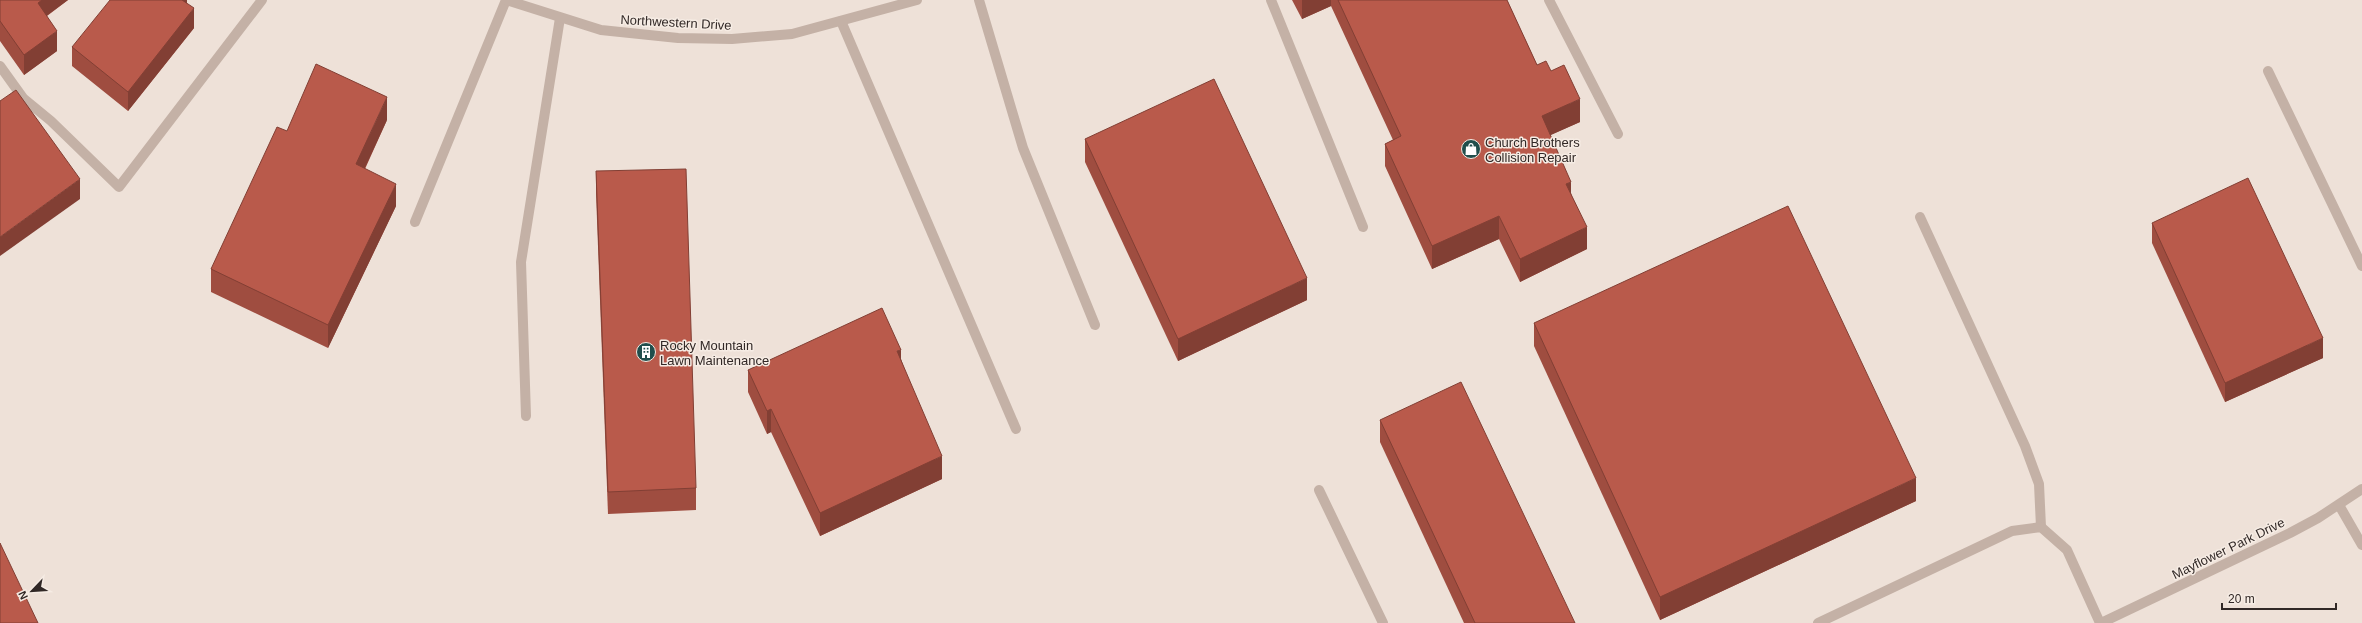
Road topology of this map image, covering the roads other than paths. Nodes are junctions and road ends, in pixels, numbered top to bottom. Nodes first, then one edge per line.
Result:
1 (262, 0) edge
2 (506, 0) edge
3 (917, 0) edge
4 (979, 0) edge
5 (1271, 0) edge
6 (1549, 0) edge
7 (560, 18) junction
8 (842, 21) junction
9 (0, 66) edge
10 (2268, 71) dead end
11 (1618, 134) dead end
12 (1920, 217) dead end
13 (415, 222) dead end
14 (1364, 226) dead end
15 (2362, 266) edge
16 (1095, 325) dead end
17 (526, 416) dead end
18 (1016, 429) dead end
19 (2362, 489) edge
20 (1320, 490) dead end
21 (2339, 505) junction
22 (2041, 527) junction
23 (2362, 545) edge
24 (1383, 623) edge
25 (1818, 623) edge
26 (2101, 623) edge

1 - 9 street
2 - 7 street, Northwestern Drive
2 - 13 street
3 - 8 street, Northwestern Drive
4 - 16 street
5 - 14 street
6 - 11 street
7 - 8 street, Northwestern Drive
7 - 17 street
8 - 18 street
10 - 15 street
12 - 22 street
19 - 21 street, Mayflower Park Drive
20 - 24 street
21 - 23 street
21 - 26 street, Mayflower Park Drive
22 - 25 street
22 - 26 street

